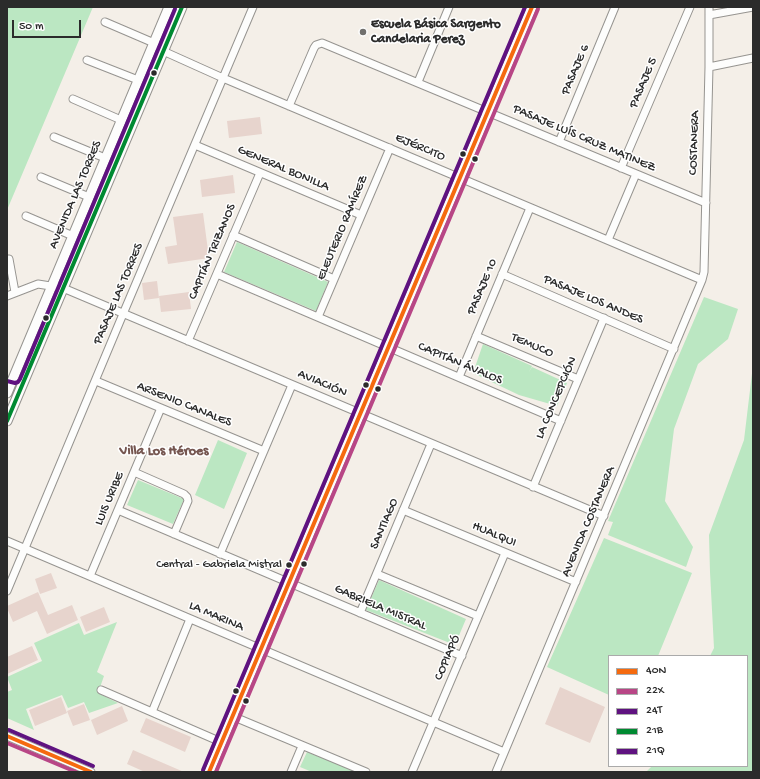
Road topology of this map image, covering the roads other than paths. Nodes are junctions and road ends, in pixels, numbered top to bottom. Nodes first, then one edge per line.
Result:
1 (169, 7) edge
2 (182, 7) edge
3 (253, 7) edge
4 (449, 7) edge
5 (532, 7) edge
6 (615, 7) edge
7 (690, 7) edge
8 (709, 7) edge
9 (753, 7) edge
10 (709, 15) junction
11 (105, 22) dead end
12 (154, 43) junction
13 (163, 51) junction
14 (753, 58) edge
15 (87, 60) dead end
16 (709, 66) junction
17 (223, 78) junction
18 (138, 80) junction
19 (418, 82) junction
20 (73, 99) dead end
21 (289, 106) junction
22 (488, 112) junction
23 (121, 120) junction
24 (54, 137) dead end
25 (559, 142) junction
26 (195, 145) junction
27 (390, 148) junction
28 (106, 158) junction
29 (621, 168) junction
30 (260, 172) junction
31 (636, 174) junction
32 (41, 177) dead end
33 (460, 178) junction
34 (89, 197) junction
35 (706, 203) junction
36 (530, 208) junction
37 (361, 215) junction
38 (26, 216) dead end
39 (233, 235) junction
40 (73, 236) junction
41 (608, 240) junction
42 (9, 259) dead end
43 (217, 274) junction
44 (502, 274) junction
45 (334, 279) junction
46 (702, 280) junction
47 (52, 286) junction
48 (63, 288) junction
49 (15, 292) junction
50 (7, 296) edge
51 (123, 314) junction
52 (318, 317) junction
53 (604, 318) junction
54 (476, 336) junction
55 (188, 341) junction
56 (388, 346) junction
57 (674, 349) junction
58 (10, 376) edge
59 (458, 376) junction
60 (578, 379) junction
61 (96, 381) junction
62 (292, 385) junction
63 (7, 393) edge
64 (161, 408) junction
65 (360, 413) junction
66 (561, 420) junction
67 (7, 421) edge
68 (432, 444) junction
69 (264, 451) junction
70 (134, 472) junction
71 (533, 487) junction
72 (118, 510) junction
73 (403, 510) junction
74 (604, 516) junction
75 (174, 534) junction
76 (7, 541) edge
77 (25, 549) junction
78 (505, 553) junction
79 (220, 554) junction
80 (376, 574) junction
81 (90, 576) junction
82 (576, 582) junction
83 (288, 583) junction
84 (7, 591) edge
85 (360, 613) junction
86 (478, 616) junction
87 (190, 619) junction
88 (261, 648) junction
89 (462, 656) junction
90 (101, 690) dead end
91 (152, 712) junction
92 (232, 716) junction
93 (434, 722) junction
94 (7, 736) edge
95 (221, 742) junction
96 (302, 746) junction
97 (504, 752) junction
98 (91, 772) edge
99 (209, 772) edge
100 (293, 772) edge
101 (366, 772) edge
102 (412, 772) edge
103 (496, 772) edge

1 - 12 street, AVENIDA LAS TORRES
2 - 13 street, AVENIDA LAS TORRES
3 - 17 street, PASAJE LAS TORRES
4 - 19 street
5 - 22 street
6 - 25 street, PASAJE 6
7 - 29 street, PASAJE 5
8 - 10 street, COSTANERA
9 - 10 street
10 - 16 street, COSTANERA
11 - 12 street, EJÉRCITO
12 - 13 street, EJÉRCITO
12 - 18 street, AVENIDA LAS TORRES
13 - 17 street, EJÉRCITO
13 - 48 street, AVENIDA LAS TORRES
14 - 16 street
15 - 18 street
16 - 35 street, COSTANERA
17 - 21 street, EJÉRCITO
17 - 26 street, PASAJE LAS TORRES
18 - 23 street, AVENIDA LAS TORRES
19 - 21 street, PASAJE LUÍS CRUZ MATINEZ
19 - 22 street, PASAJE LUÍS CRUZ MATINEZ
20 - 23 street
21 - 27 street, EJÉRCITO
22 - 25 street, PASAJE LUÍS CRUZ MATINEZ
22 - 33 street
23 - 28 street, AVENIDA LAS TORRES
24 - 28 street
25 - 29 street, PASAJE LUÍS CRUZ MATINEZ
26 - 30 street, GENERAL BONILLA
26 - 51 street, PASAJE LAS TORRES
27 - 33 street, EJÉRCITO
27 - 37 street, ELEUTERIO RAMÍREZ
28 - 34 street, AVENIDA LAS TORRES
29 - 31 street, PASAJE LUÍS CRUZ MATINEZ
30 - 37 street, GENERAL BONILLA
30 - 39 street, CAPITÁN TRIZANOS
31 - 35 street, PASAJE LUÍS CRUZ MATINEZ
31 - 41 street
32 - 34 street
33 - 36 street, EJÉRCITO
33 - 56 street
34 - 40 street, AVENIDA LAS TORRES
35 - 46 street, COSTANERA
36 - 41 street, EJÉRCITO
36 - 44 street, PASAJE 10
37 - 45 street, ELEUTERIO RAMÍREZ
38 - 40 street
39 - 43 street, CAPITÁN TRIZANOS
39 - 45 street
40 - 47 street, AVENIDA LAS TORRES
41 - 46 street, EJÉRCITO
42 - 49 street
43 - 52 street, CAPITÁN ÁVALOS
43 - 55 street, CAPITÁN TRIZANOS
44 - 53 street, PASAJE LOS ANDES
44 - 54 street, PASAJE 10
45 - 52 street, ELEUTERIO RAMÍREZ
46 - 57 street, AVENIDA COSTANERA
47 - 48 street, AVIACIÓN
47 - 49 street, AVIACIÓN
47 - 58 street, AVENIDA LAS TORRES
48 - 51 street, AVIACIÓN
48 - 67 street, AVENIDA LAS TORRES
49 - 50 street, AVIACIÓN
51 - 55 street, AVIACIÓN
51 - 61 street, PASAJE LAS TORRES
52 - 56 street, CAPITÁN ÁVALOS
53 - 57 street, PASAJE LOS ANDES
53 - 60 street, LA CONCEPCIÓN
54 - 59 street, PASAJE 10
54 - 60 street, TEMUCO
55 - 62 street, AVIACIÓN
56 - 59 street, CAPITÁN ÁVALOS
56 - 65 street
57 - 74 street, AVENIDA COSTANERA
58 - 63 street, AVENIDA LAS TORRES
59 - 66 street, CAPITÁN ÁVALOS
60 - 66 street, LA CONCEPCIÓN
61 - 64 street, ARSENIO CANALES
61 - 77 street, PASAJE LAS TORRES
62 - 65 street, AVIACIÓN
62 - 69 street
64 - 69 street, ARSENIO CANALES
64 - 70 street, LUIS URIBE
65 - 68 street, AVIACIÓN
65 - 83 street
66 - 71 street, LA CONCEPCIÓN
68 - 71 street, AVIACIÓN
68 - 73 street, SANTIAGO
69 - 79 street
70 - 72 street, LUIS URIBE
70 - 75 street
71 - 74 street, AVIACIÓN
72 - 75 street, GABRIELA MISTRAL
72 - 81 street, LUIS URIBE
73 - 78 street, HUALQUI
73 - 80 street, SANTIAGO
74 - 82 street, AVENIDA COSTANERA
75 - 79 street, GABRIELA MISTRAL
76 - 77 street, LA MARINA
77 - 81 street, LA MARINA
77 - 84 street, PASAJE LAS TORRES
78 - 82 street, HUALQUI
78 - 86 street, COPIAPÓ
79 - 83 street, GABRIELA MISTRAL
80 - 85 street, SANTIAGO
80 - 86 street
81 - 87 street, LA MARINA
82 - 97 street, AVENIDA COSTANERA
83 - 85 street, GABRIELA MISTRAL
83 - 88 street
85 - 89 street, GABRIELA MISTRAL
86 - 89 street, COPIAPÓ
87 - 88 street, LA MARINA
87 - 91 street
88 - 92 street
88 - 93 street, LA MARINA
89 - 93 street, COPIAPÓ
90 - 91 street
91 - 95 street
92 - 95 street
92 - 96 street
93 - 97 street, LA MARINA
93 - 102 street, COPIAPÓ
94 - 98 street
95 - 99 street
96 - 100 street
96 - 101 street
97 - 103 street, AVENIDA COSTANERA

